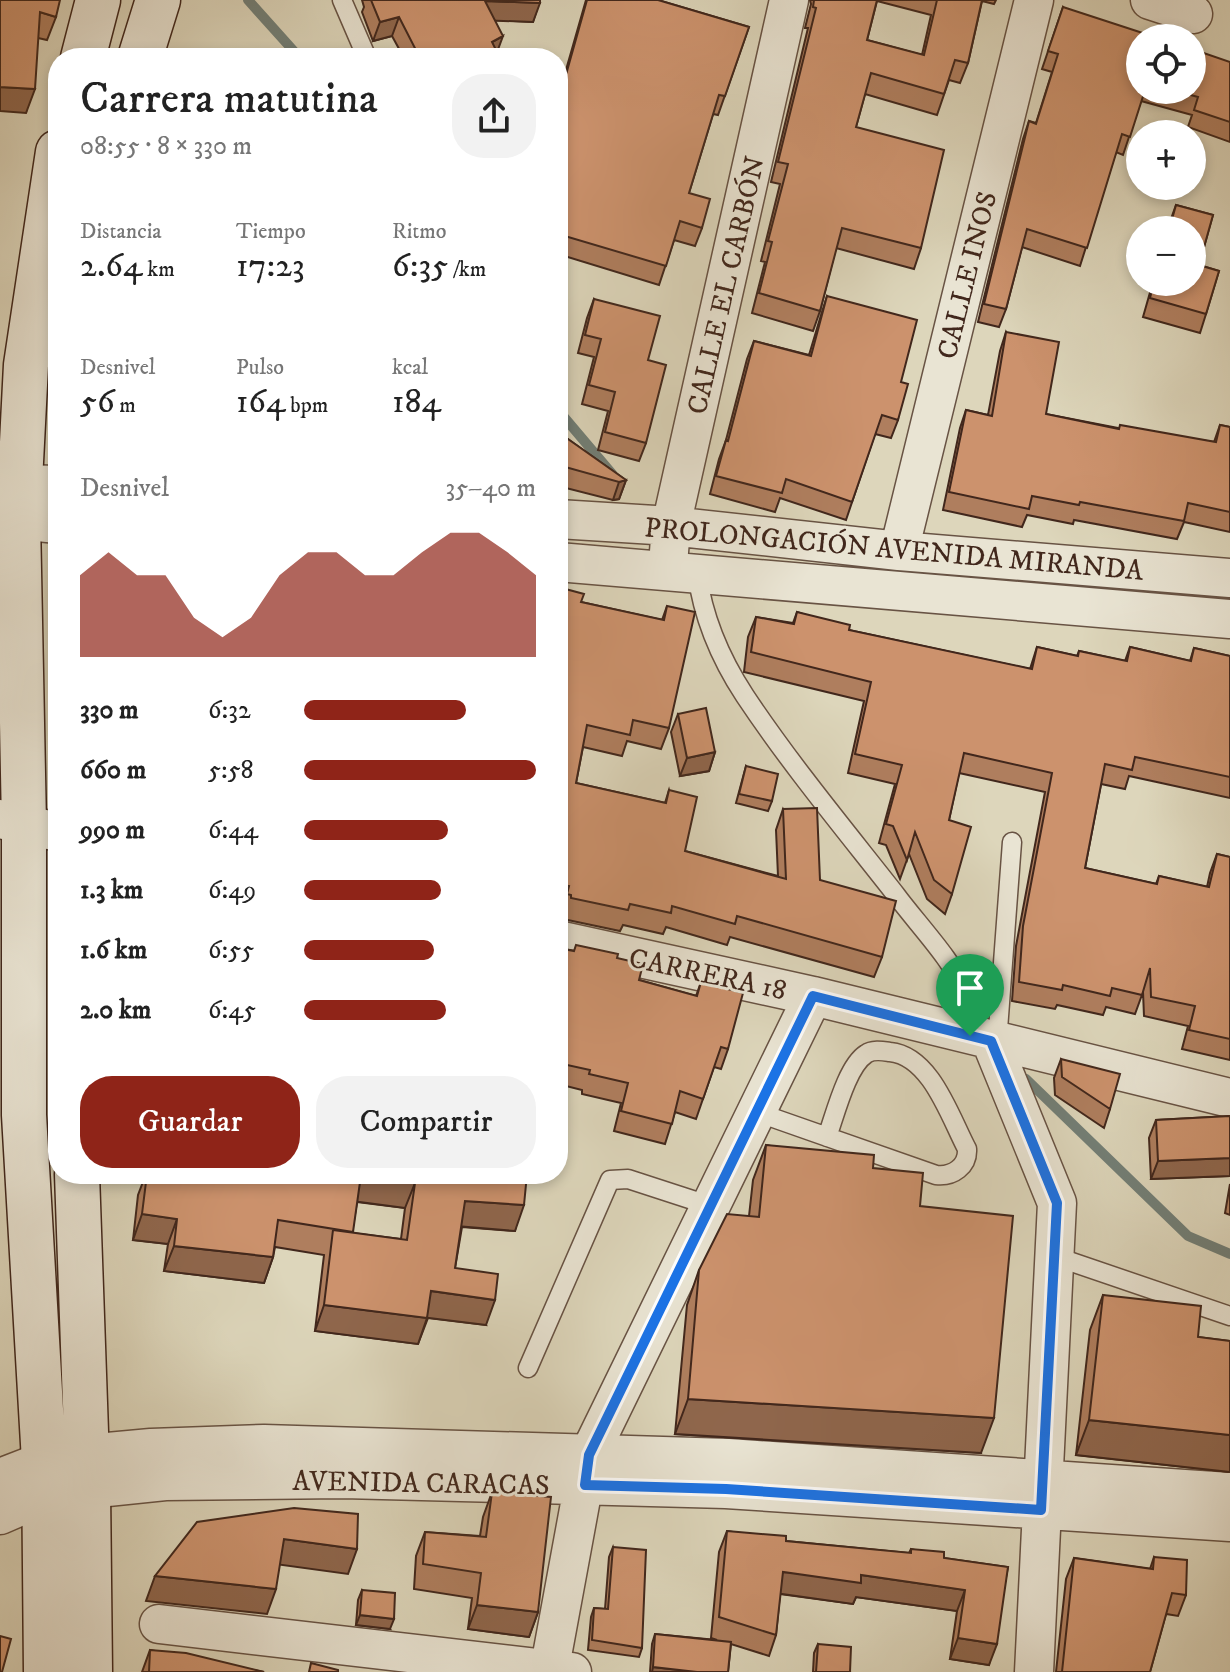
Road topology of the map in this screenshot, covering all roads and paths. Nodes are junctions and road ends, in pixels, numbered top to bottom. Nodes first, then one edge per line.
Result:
1 (98, 0) edge
2 (158, 0) edge
3 (342, 0) edge
4 (789, 0) edge
5 (1034, 0) edge
6 (1150, 0) edge
7 (1193, 14) dead end
8 (86, 48) edge
9 (143, 48) edge
10 (363, 48) edge
11 (48, 219) edge
12 (25, 503) edge
13 (568, 520) edge
14 (671, 526) junction
15 (899, 551) junction
16 (568, 563) edge
17 (682, 572) junction
18 (1230, 578) edge
19 (1230, 619) edge
20 (27, 825) edge
21 (1012, 842) dead end
22 (568, 942) edge
23 (813, 996) junction
24 (986, 1040) junction
25 (1230, 1098) edge
26 (757, 1112) junction
27 (827, 1137) junction
28 (77, 1184) edge
29 (711, 1206) junction
30 (1054, 1256) junction
31 (1230, 1316) edge
32 (528, 1368) dead end
33 (587, 1470) junction
34 (87, 1472) junction
35 (0, 1478) edge
36 (44, 1479) junction
37 (1230, 1492) edge
38 (1042, 1495) junction
39 (0, 1515) edge
40 (1230, 1522) edge
41 (159, 1624) dead end
42 (557, 1671) edge
43 (46, 1672) edge
44 (90, 1672) edge
45 (1034, 1672) edge

1 - 8 street
2 - 9 street
3 - 10 lane
4 - 14 street, CALLE EL CARBÓN
5 - 15 street, CALLE INOS
6 - 7 street
11 - 12 street
12 - 20 street
13 - 14 street, PROLONGACIÓN AVENIDA MIRANDA
14 - 15 street, PROLONGACIÓN AVENIDA MIRANDA
14 - 17 street, CALLE EL CARBÓN
15 - 18 street, PROLONGACIÓN AVENIDA MIRANDA
16 - 17 street, PROLONGACIÓN AVENIDA MIRANDA
17 - 19 street, PROLONGACIÓN AVENIDA MIRANDA
17 - 24 lane
20 - 36 street
21 - 24 lane
22 - 23 street, CARRERA 18
23 - 24 street, CARRERA 18
23 - 26 street
24 - 25 street, CARRERA 18
24 - 30 street
26 - 27 lane
26 - 29 street
27 - 27 lane
28 - 34 street
29 - 32 lane
29 - 33 street
30 - 31 lane
30 - 38 street
33 - 34 street, AVENIDA CARACAS
33 - 38 street, AVENIDA CARACAS
33 - 42 street
34 - 36 street, AVENIDA CARACAS
34 - 44 street
35 - 36 street, AVENIDA CARACAS
36 - 39 street, AVENIDA CARACAS
36 - 43 street
37 - 38 street, AVENIDA CARACAS
38 - 40 street, AVENIDA CARACAS
38 - 45 street
41 - 42 street

